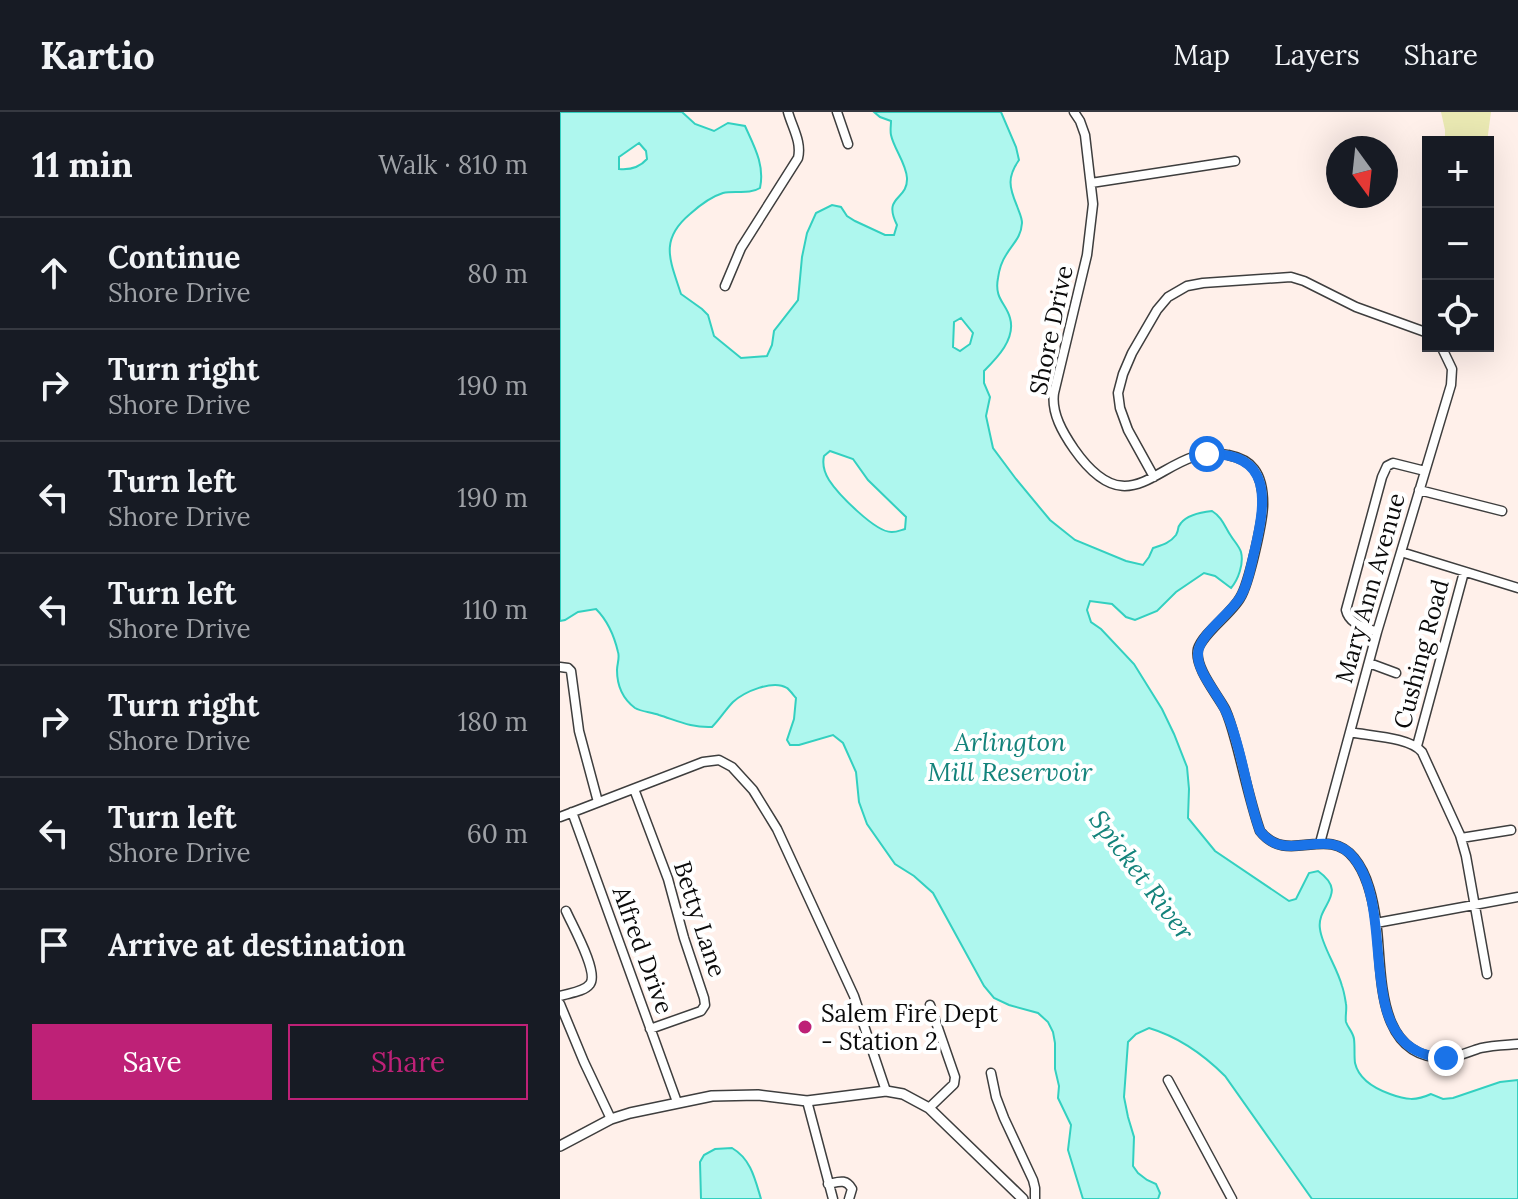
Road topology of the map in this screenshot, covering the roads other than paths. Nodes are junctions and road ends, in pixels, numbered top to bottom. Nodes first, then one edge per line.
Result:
1 (788, 112) edge
2 (837, 112) edge
3 (1074, 112) edge
4 (848, 144) dead end
5 (1235, 161) dead end
6 (1091, 183) junction
7 (725, 286) dead end
8 (1422, 331) edge
9 (1444, 352) edge
10 (1425, 471) junction
11 (1154, 477) junction
12 (1419, 490) junction
13 (1502, 511) dead end
14 (1401, 552) junction
15 (1464, 572) junction
16 (1518, 588) edge
17 (1377, 632) junction
18 (1369, 663) junction
19 (560, 667) edge
20 (1396, 673) dead end
21 (1350, 732) junction
22 (1417, 746) junction
23 (634, 789) junction
24 (598, 802) junction
25 (572, 812) junction
26 (560, 817) edge
27 (1511, 830) dead end
28 (1461, 838) junction
29 (1320, 843) junction
30 (1518, 897) edge
31 (1474, 904) junction
32 (566, 911) dead end
33 (1376, 923) junction
34 (1487, 974) dead end
35 (560, 996) edge
36 (560, 1004) edge
37 (930, 1005) dead end
38 (650, 1029) junction
39 (1518, 1044) edge
40 (991, 1073) dead end
41 (1168, 1080) dead end
42 (886, 1091) junction
43 (807, 1101) junction
44 (677, 1102) junction
45 (929, 1108) junction
46 (611, 1119) junction
47 (560, 1146) edge
48 (828, 1184) junction
49 (833, 1199) edge
50 (849, 1199) edge
51 (1023, 1199) edge
52 (1035, 1199) edge
53 (1232, 1199) edge

1 - 7 street
2 - 4 street
3 - 6 street, Shore Drive
5 - 6 street
6 - 11 street, Shore Drive
8 - 11 street
9 - 10 street, Mary Ann Avenue
10 - 12 street, Mary Ann Avenue
10 - 17 street
11 - 29 street, Shore Drive
12 - 13 street
12 - 14 street, Mary Ann Avenue
14 - 15 street
14 - 17 street, Mary Ann Avenue
15 - 16 street
15 - 22 street, Cushing Road
17 - 18 street, Mary Ann Avenue
18 - 20 street
18 - 21 street, Mary Ann Avenue
19 - 24 street
21 - 22 street
21 - 29 street, Mary Ann Avenue
22 - 28 street
23 - 24 street
23 - 38 street, Betty Lane
23 - 42 street
24 - 25 street
25 - 26 street
25 - 38 street, Alfred Drive
27 - 28 street
28 - 31 street
29 - 33 street, Shore Drive
30 - 31 street
31 - 33 street
31 - 34 street
32 - 35 street
33 - 39 street, Shore Drive
36 - 46 street
37 - 45 street
38 - 44 street, Alfred Drive
40 - 52 street
41 - 53 street
42 - 43 street
42 - 45 street
43 - 44 street
43 - 48 street
44 - 46 street
45 - 51 street
46 - 47 street
48 - 49 street
48 - 50 street

